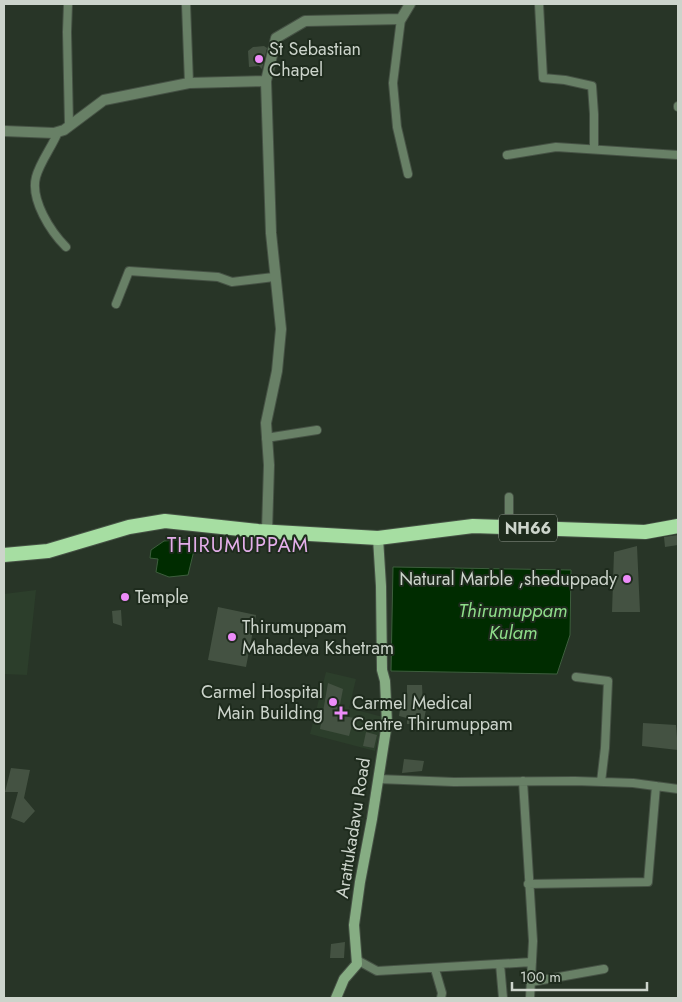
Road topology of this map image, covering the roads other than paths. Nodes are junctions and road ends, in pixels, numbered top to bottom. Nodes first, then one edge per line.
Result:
1 (68, 4) edge
2 (186, 4) edge
3 (410, 4) edge
4 (539, 4) edge
5 (401, 19) junction
6 (266, 81) junction
7 (189, 83) junction
8 (69, 125) junction
9 (58, 132) junction
10 (4, 133) edge
11 (594, 149) junction
12 (678, 155) edge
13 (507, 156) dead end
14 (408, 174) dead end
15 (66, 247) dead end
16 (274, 277) junction
17 (116, 304) dead end
18 (317, 430) dead end
19 (266, 438) junction
20 (509, 496) dead end
21 (678, 526) edge
22 (505, 527) junction
23 (267, 532) junction
24 (378, 538) junction
25 (4, 555) edge
26 (576, 677) dead end
27 (378, 779) junction
28 (523, 781) junction
29 (601, 782) junction
30 (656, 786) junction
31 (678, 789) edge
32 (528, 884) junction
33 (356, 960) junction
34 (532, 962) junction
35 (500, 964) junction
36 (435, 969) junction
37 (604, 969) dead end
38 (531, 982) junction
39 (336, 998) edge
40 (441, 998) edge
41 (502, 998) edge
42 (530, 998) edge

1 - 8 street
2 - 7 street
3 - 5 street
4 - 11 street
5 - 6 street
5 - 14 street
6 - 7 street
6 - 16 street
7 - 8 street
8 - 9 street
9 - 10 street
9 - 15 street
11 - 12 street
11 - 13 street
16 - 17 street
16 - 19 street
18 - 19 street
19 - 23 street
20 - 22 street
21 - 22 highway, NH66
22 - 24 highway, NH66
23 - 24 highway, NH66
23 - 25 highway, NH66
24 - 27 main road, Arattukadavu Road
26 - 29 street
27 - 28 street
27 - 33 main road, Arattukadavu Road
28 - 29 street
28 - 32 street
29 - 30 street
30 - 31 street
30 - 32 street
32 - 34 street
33 - 36 street
33 - 39 main road
34 - 35 street
34 - 38 street
35 - 36 street
35 - 41 street
36 - 40 street
37 - 38 street
38 - 42 street

